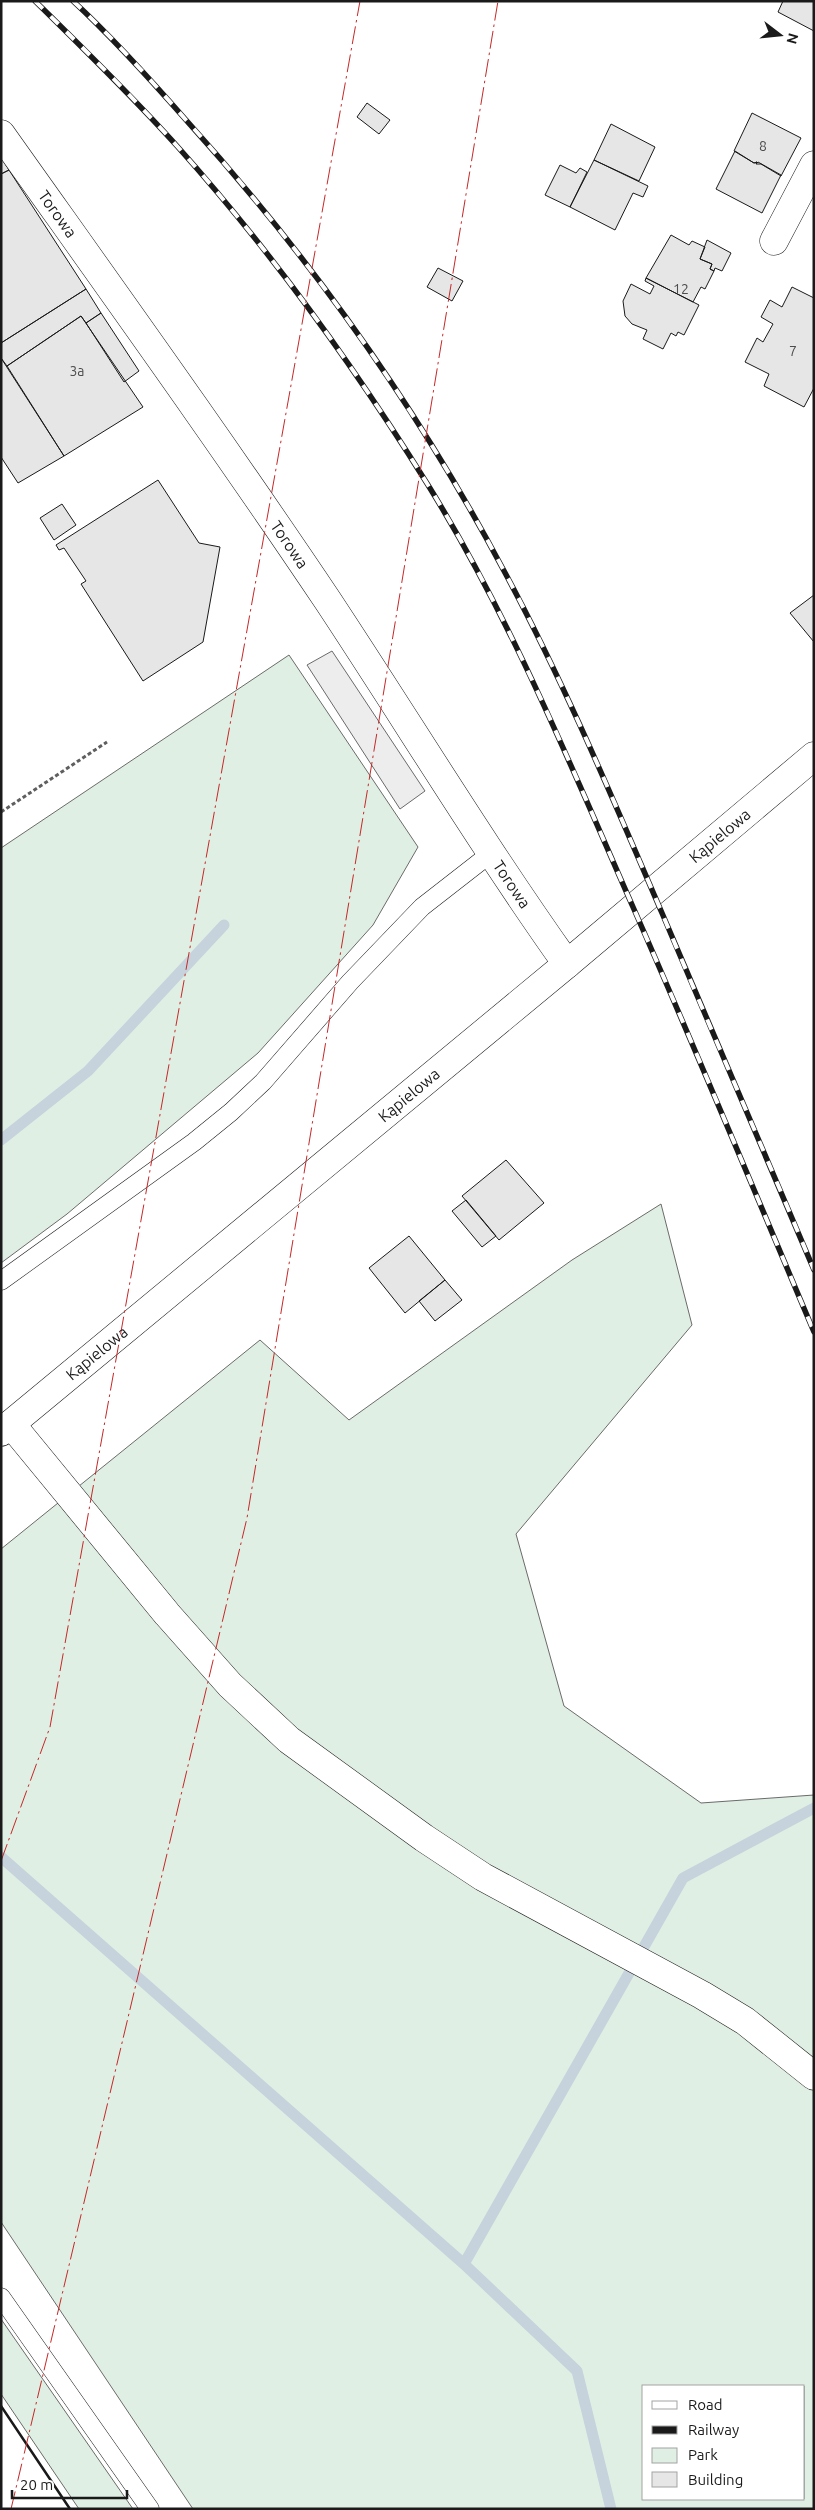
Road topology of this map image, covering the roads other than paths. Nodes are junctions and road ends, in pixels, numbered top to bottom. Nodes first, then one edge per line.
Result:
1 (1, 134) edge
2 (814, 164) edge
3 (774, 241) dead end
4 (814, 756) edge
5 (490, 854) junction
6 (567, 964) junction
7 (1, 1282) edge
8 (6, 1428) edge
9 (814, 2076) edge
10 (1, 2297) edge
11 (150, 2509) edge

1 - 5 street, Torowa
2 - 3 street
4 - 6 street, Kąpielowa
5 - 6 street, Torowa
5 - 7 lane
6 - 8 street, Kąpielowa
8 - 9 street
10 - 11 lane

